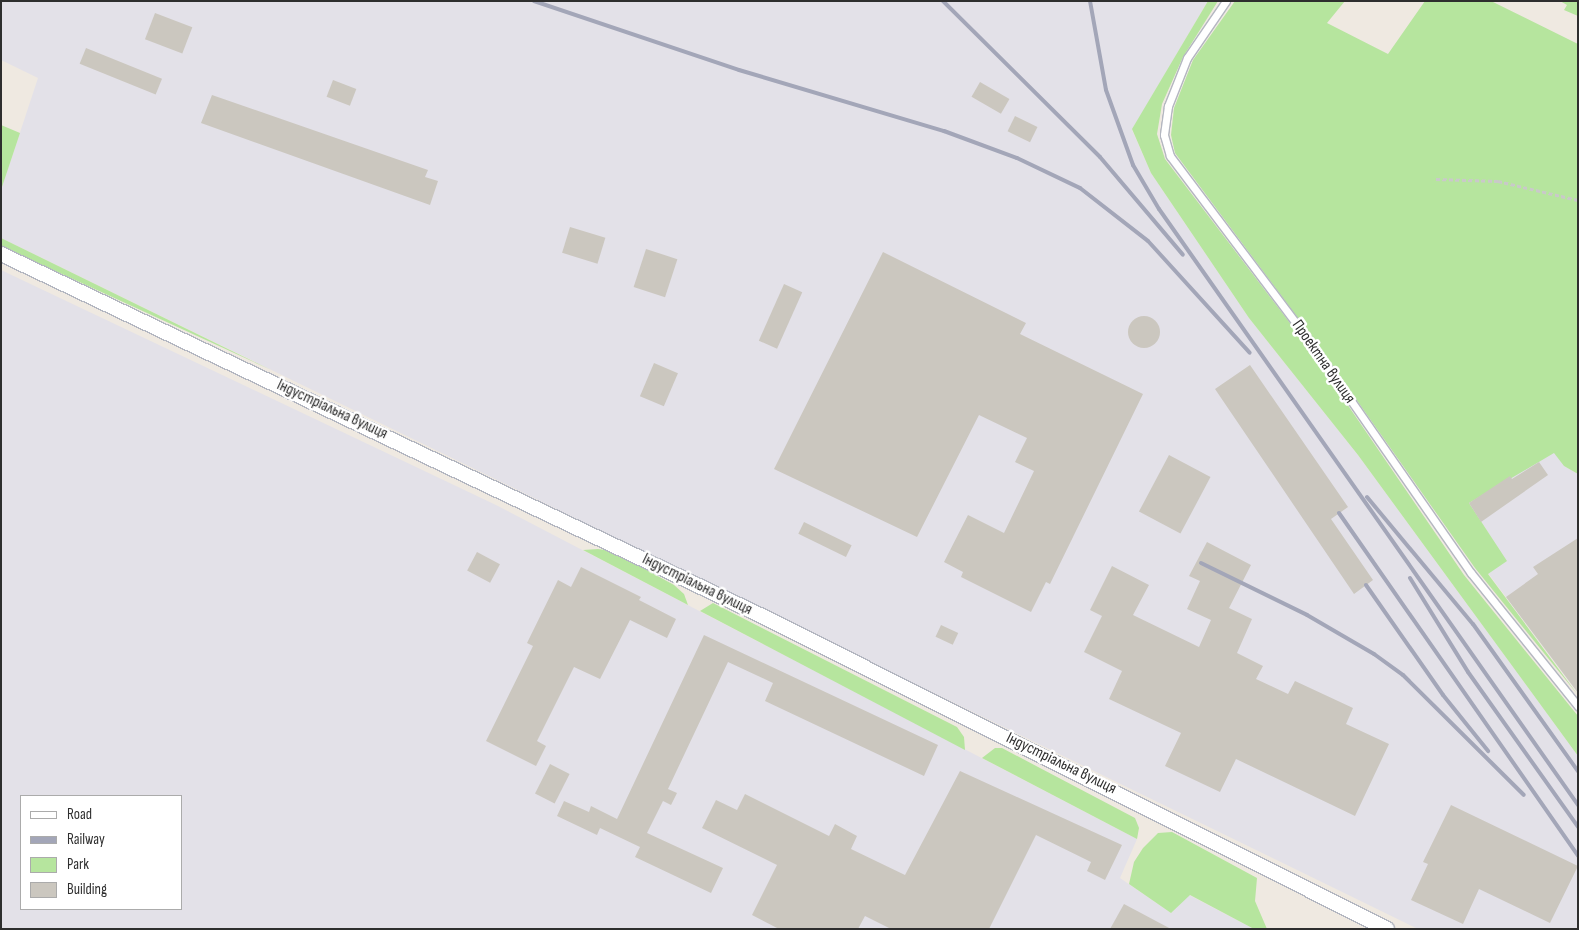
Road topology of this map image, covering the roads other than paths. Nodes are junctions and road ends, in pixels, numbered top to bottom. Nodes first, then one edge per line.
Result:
1 (1226, 1) edge
2 (1, 254) edge
3 (1578, 706) edge
4 (1387, 929) edge

1 - 3 lane, Проектна вулиця
2 - 4 street, Індустріальна вулиця

